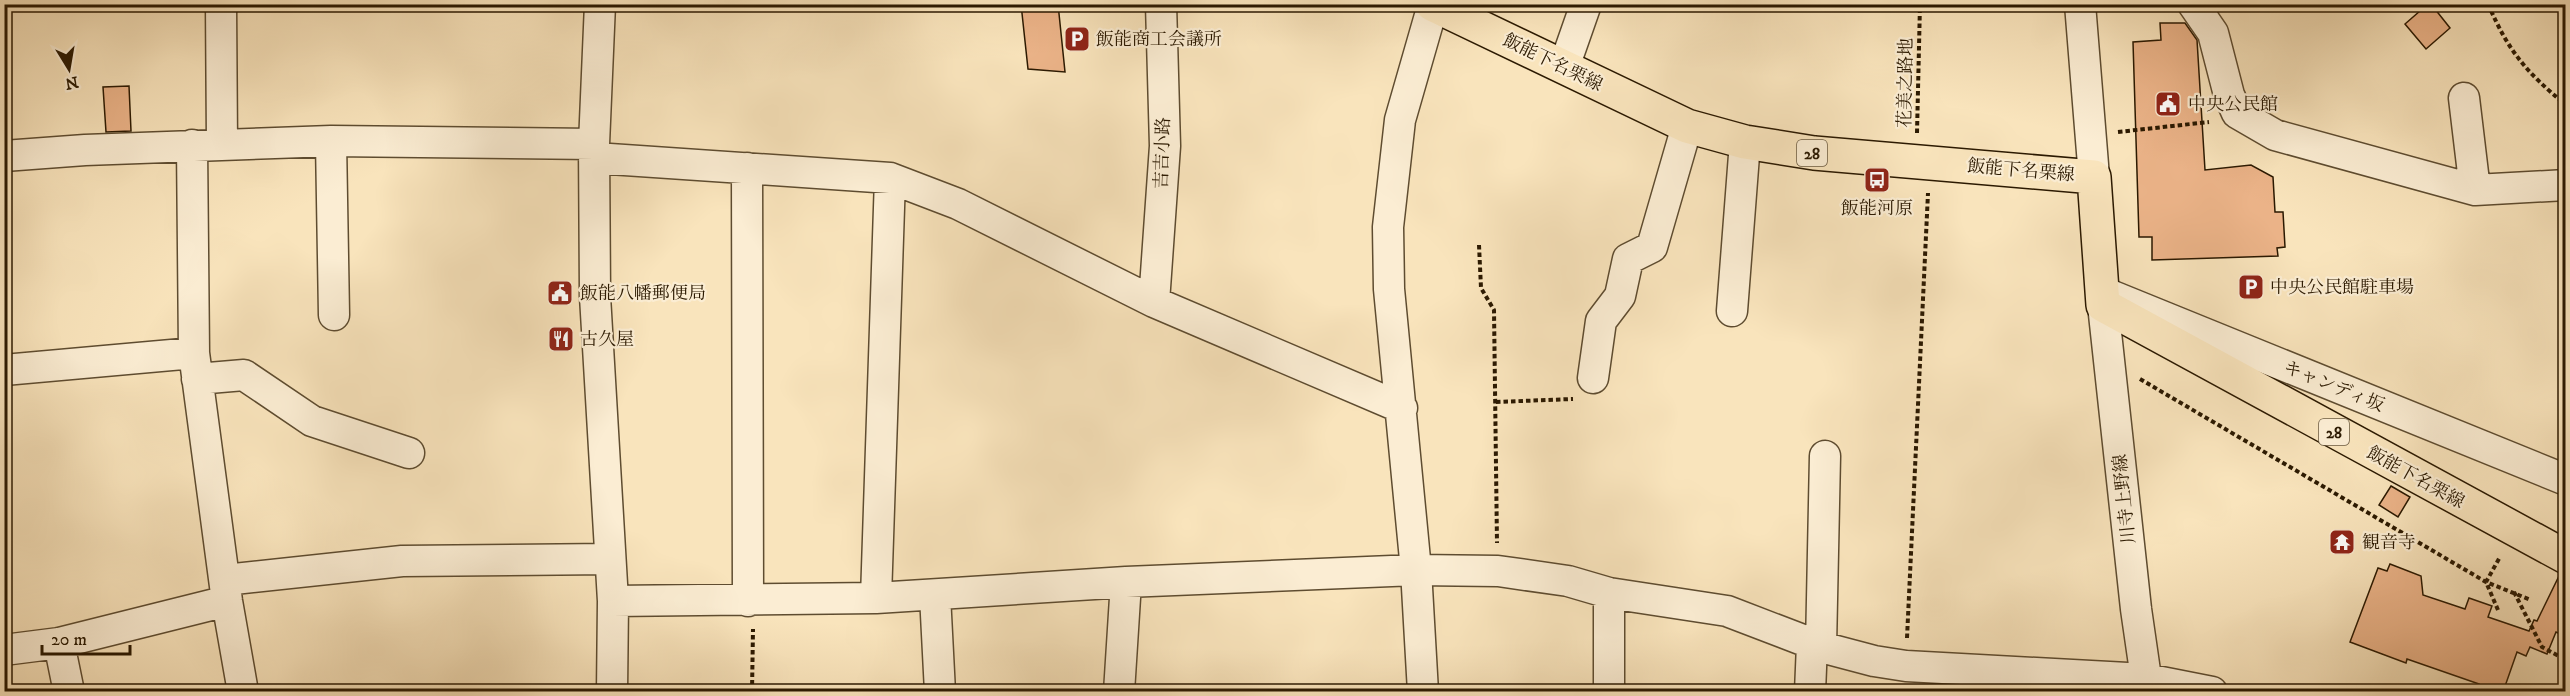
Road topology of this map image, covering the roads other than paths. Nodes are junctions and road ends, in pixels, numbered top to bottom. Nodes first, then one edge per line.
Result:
1 (221, 4) edge
2 (600, 4) edge
3 (1161, 4) edge
4 (1586, 4) edge
5 (2080, 4) edge
6 (2193, 4) edge
7 (1433, 5) edge
8 (1564, 67) junction
9 (2464, 98) dead end
10 (1687, 126) junction
11 (331, 141) junction
12 (1745, 142) junction
13 (222, 144) junction
14 (192, 145) junction
15 (594, 151) junction
16 (4, 156) edge
17 (747, 168) junction
18 (2094, 177) junction
19 (890, 178) junction
20 (2565, 185) edge
21 (2475, 190) junction
22 (2103, 298) junction
23 (1154, 302) junction
24 (1732, 311) dead end
25 (334, 315) dead end
26 (195, 366) junction
27 (4, 370) edge
28 (1593, 378) road end
29 (1402, 408) junction
30 (409, 453) dead end
31 (1826, 456) dead end
32 (2565, 480) edge
33 (2565, 557) edge
34 (610, 559) junction
35 (1416, 570) junction
36 (1126, 582) junction
37 (226, 591) junction
38 (1609, 593) junction
39 (935, 595) junction
40 (876, 598) junction
41 (613, 601) junction
42 (751, 601) junction
43 (59, 643) junction
44 (1816, 645) junction
45 (4, 650) edge
46 (2034, 683) edge
47 (2147, 685) edge
48 (69, 692) edge
49 (243, 692) edge
50 (612, 692) edge
51 (940, 692) edge
52 (1119, 692) edge
53 (1424, 692) edge
54 (1609, 692) edge
55 (1810, 692) edge
56 (2212, 692) edge

1 - 13 street
2 - 15 street
3 - 23 street, 吉吉小路
4 - 8 street
5 - 18 street
6 - 21 street
7 - 8 main road, 飯能下名栗線 / 28
7 - 29 street
8 - 10 main road, 飯能下名栗線 / 28
9 - 21 street
10 - 12 main road, 飯能下名栗線 / 28
10 - 28 street
11 - 13 street
11 - 15 street
11 - 25 street
12 - 18 main road, 飯能下名栗線 / 28
12 - 24 street
13 - 14 street
14 - 16 street
14 - 26 street
15 - 17 street
15 - 34 street
17 - 19 street
17 - 42 street
18 - 22 main road, 飯能下名栗線
19 - 23 street
19 - 40 street
20 - 21 street
22 - 32 street, キャンディ坂
22 - 33 main road, 飯能下名栗線 / 28
22 - 47 street, 川寺上野線
23 - 29 street
26 - 27 street
26 - 30 street
26 - 37 street
29 - 35 street
31 - 44 street
34 - 37 street
34 - 41 street
35 - 36 street
35 - 38 street
35 - 53 street
36 - 39 street
36 - 52 street
37 - 43 street
37 - 49 street
38 - 44 street
38 - 54 street
39 - 40 street
39 - 51 street
40 - 42 street
41 - 42 street
41 - 50 street
43 - 45 street
43 - 48 street
44 - 46 street
44 - 55 street
46 - 47 street
47 - 56 street

